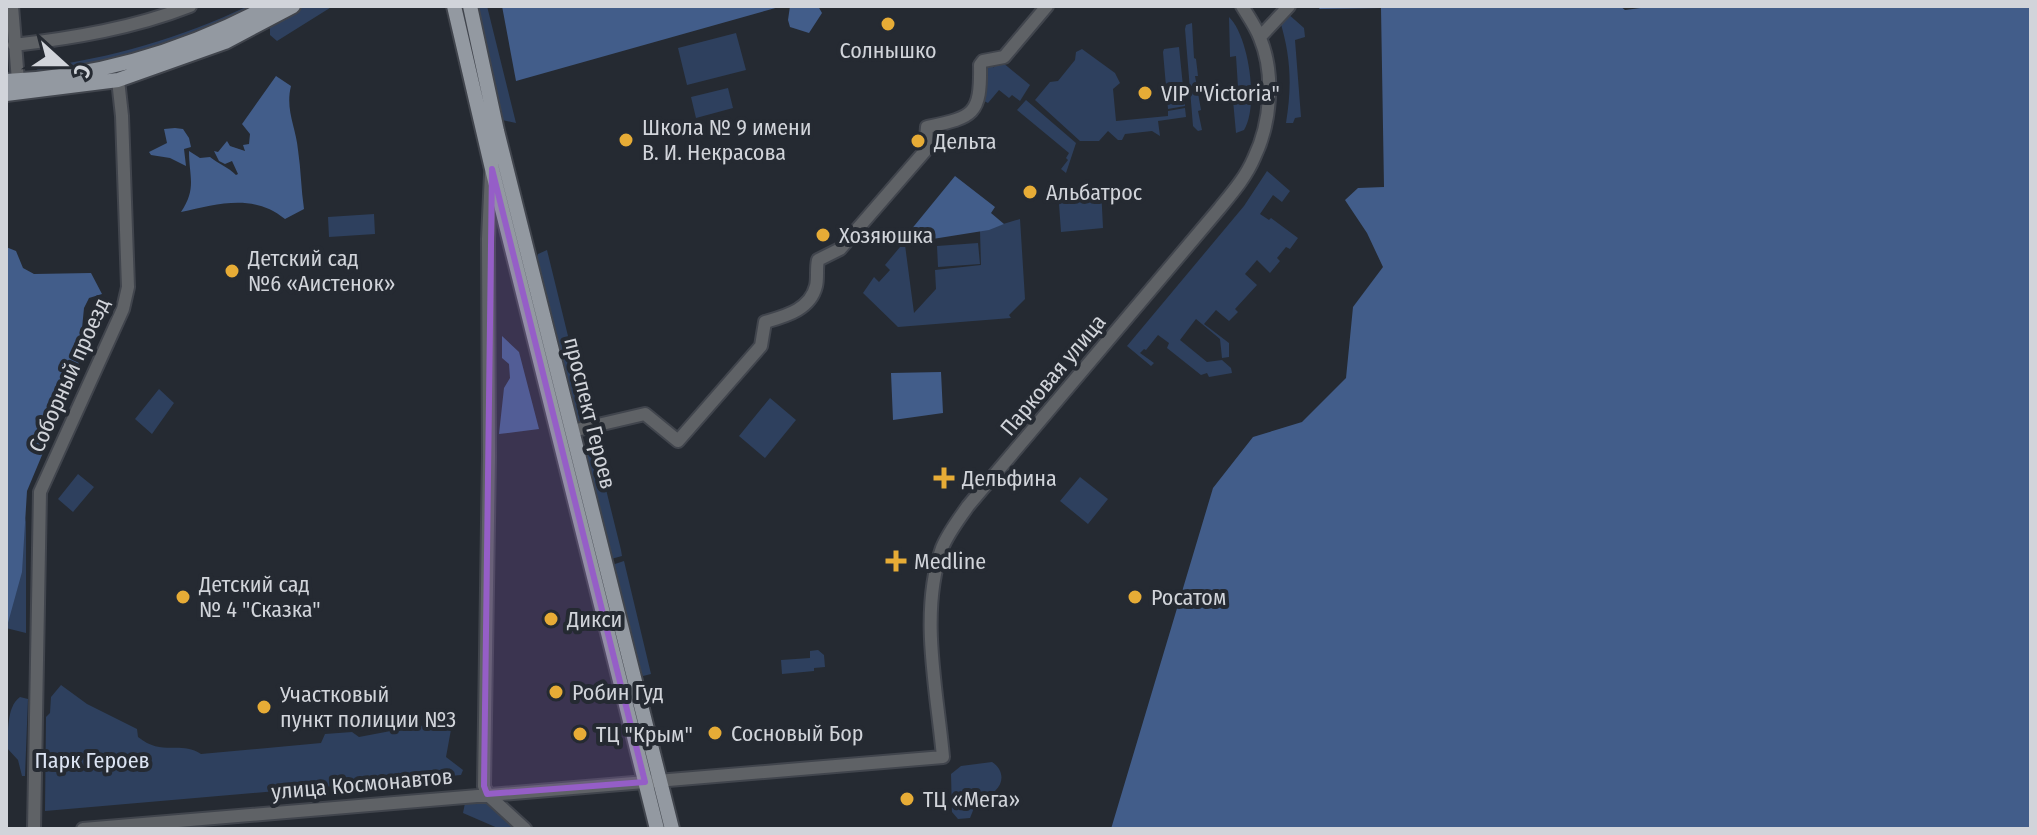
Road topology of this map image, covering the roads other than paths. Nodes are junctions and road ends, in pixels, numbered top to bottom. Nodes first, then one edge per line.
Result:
1 (12, 6) edge
2 (190, 6) edge
3 (269, 6) edge
4 (293, 6) edge
5 (454, 6) edge
6 (470, 6) edge
7 (1047, 6) edge
8 (1242, 6) edge
9 (1289, 6) edge
10 (169, 10) edge
11 (1260, 37) junction
12 (14, 45) junction
13 (117, 73) junction
14 (12, 81) edge
15 (6, 94) edge
16 (492, 169) junction
17 (572, 431) junction
18 (661, 781) junction
19 (645, 782) junction
20 (487, 794) junction
21 (34, 829) edge
22 (83, 829) edge
23 (525, 829) edge
24 (657, 829) edge
25 (672, 829) edge

1 - 12 street
2 - 10 street
3 - 13 main road
4 - 13 main road
5 - 16 main road, проспект Героев
6 - 17 main road, проспект Героев
7 - 17 street
8 - 11 street, Парковая улица
9 - 11 street
10 - 12 street
11 - 18 street, Парковая улица
12 - 14 street
13 - 14 main road
13 - 15 main road
13 - 21 street, Соборный проезд
16 - 19 main road, проспект Героев
16 - 20 street, проспект Героев
17 - 18 main road, проспект Героев
18 - 19 street, улица Космонавтов
18 - 25 main road, проспект Героев
19 - 20 street, улица Космонавтов
19 - 24 main road, проспект Героев
20 - 22 street, улица Космонавтов
20 - 23 street

